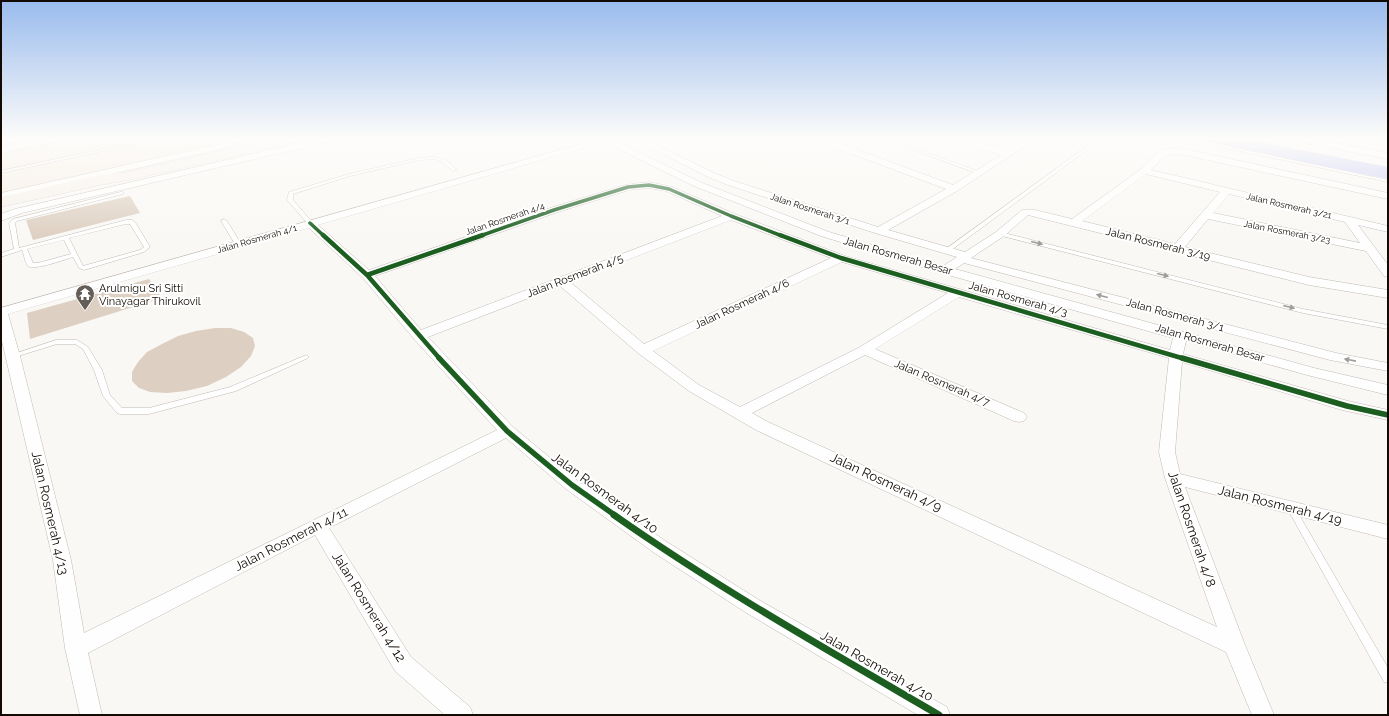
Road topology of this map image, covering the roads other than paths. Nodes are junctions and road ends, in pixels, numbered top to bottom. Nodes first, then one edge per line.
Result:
1 (124, 172) edge
2 (144, 172) edge
3 (185, 172) edge
4 (360, 172) edge
5 (488, 172) edge
6 (674, 172) edge
7 (705, 172) edge
8 (910, 172) edge
9 (978, 172) edge
10 (1054, 172) edge
11 (1141, 172) edge
12 (1153, 172) edge
13 (1277, 172) edge
14 (1347, 172) edge
15 (1388, 181) edge
16 (649, 185) joint
17 (954, 189) junction
18 (1226, 191) junction
19 (121, 193) dead end
20 (1388, 196) edge
21 (2, 205) edge
22 (1206, 215) junction
23 (731, 216) junction
24 (1349, 220) junction
25 (224, 221) dead end
26 (1073, 222) junction
27 (310, 223) junction
28 (1388, 229) edge
29 (879, 231) junction
30 (1000, 234) junction
31 (66, 238) junction
32 (238, 244) junction
33 (24, 248) junction
34 (1369, 248) junction
35 (1177, 249) junction
36 (17, 250) junction
37 (948, 250) junction
38 (1, 255) edge
39 (74, 255) junction
40 (964, 257) junction
41 (841, 258) junction
42 (945, 270) junction
43 (1388, 273) edge
44 (367, 275) junction
45 (562, 281) junction
46 (958, 292) junction
47 (1388, 294) edge
48 (1, 312) edge
49 (1388, 327) edge
50 (1180, 335) junction
51 (419, 336) junction
52 (643, 350) junction
53 (864, 350) junction
54 (13, 356) junction
55 (1176, 356) junction
56 (306, 357) dead end
57 (1388, 367) edge
58 (1388, 390) edge
59 (740, 413) junction
60 (1388, 415) edge
61 (1019, 417) dead end
62 (507, 431) junction
63 (1172, 478) junction
64 (1291, 508) junction
65 (318, 525) junction
66 (1388, 532) edge
67 (1234, 645) junction
68 (76, 648) junction
69 (1388, 678) edge
70 (91, 715) edge
71 (462, 715) edge
72 (939, 715) edge
73 (1263, 715) edge

1 - 21 street
2 - 21 main road
3 - 21 street
4 - 27 lane
5 - 27 street, Jalan Rosmerah 4/1
6 - 42 street, Jalan Rosmerah Besar
7 - 29 street, Jalan Rosmerah 3/1
8 - 17 street
9 - 17 street
10 - 37 lane
11 - 26 street
12 - 18 street, Jalan Rosmerah 3/21
13 - 20 street
14 - 15 lane
16 - 23 street, Jalan Rosmerah 4/3
16 - 44 street, Jalan Rosmerah 4/4
17 - 29 street
18 - 22 street
18 - 24 street, Jalan Rosmerah 3/21
19 - 36 lane
22 - 34 street, Jalan Rosmerah 3/23
22 - 35 street
23 - 41 street, Jalan Rosmerah 4/3
23 - 45 street, Jalan Rosmerah 4/5
24 - 28 street, Jalan Rosmerah 3/21
24 - 34 street
25 - 32 lane
26 - 30 street, Jalan Rosmerah 3/19
26 - 35 street, Jalan Rosmerah 3/19
27 - 32 street, Jalan Rosmerah 4/1
27 - 44 street, Jalan Rosmerah 4/10
29 - 37 street, Jalan Rosmerah 3/1
30 - 40 street, Jalan Rosmerah 3/19
30 -> 49 lane
31 - 33 lane
31 - 39 lane
31 - 39 lane
32 - 48 street, Jalan Rosmerah 4/1
33 - 36 lane
33 - 39 lane
34 - 43 street
35 - 47 street, Jalan Rosmerah 3/19
36 - 38 lane
37 - 40 street, Jalan Rosmerah 3/1
40 - 42 street, Jalan Rosmerah 3/19
57 -> 40 street, Jalan Rosmerah 3/1
41 - 46 street, Jalan Rosmerah 4/3
41 - 52 street, Jalan Rosmerah 4/6
42 - 50 street, Jalan Rosmerah Besar
44 - 51 street, Jalan Rosmerah 4/10
45 - 51 street, Jalan Rosmerah 4/5
45 - 52 street, Jalan Rosmerah 4/9
46 - 53 street
46 - 55 street, Jalan Rosmerah 4/3
48 - 54 street, Jalan Rosmerah 4/13
50 - 55 street, Jalan Rosmerah 4/8
50 - 58 street, Jalan Rosmerah Besar
51 - 62 street, Jalan Rosmerah 4/10
52 - 59 street, Jalan Rosmerah 4/9
53 - 59 street
53 - 61 street, Jalan Rosmerah 4/7
54 - 56 lane
54 - 68 street, Jalan Rosmerah 4/13
55 - 60 street, Jalan Rosmerah 4/3
55 - 63 street, Jalan Rosmerah 4/8
59 - 67 street, Jalan Rosmerah 4/9
62 - 65 street, Jalan Rosmerah 4/11
62 - 72 street, Jalan Rosmerah 4/10
63 - 64 street, Jalan Rosmerah 4/19
63 - 67 street, Jalan Rosmerah 4/8
64 - 66 street, Jalan Rosmerah 4/19
64 - 69 lane
65 - 68 street, Jalan Rosmerah 4/11
65 - 71 street, Jalan Rosmerah 4/12
67 - 73 street, Jalan Rosmerah 4/8
68 - 70 street, Jalan Rosmerah 4/13

